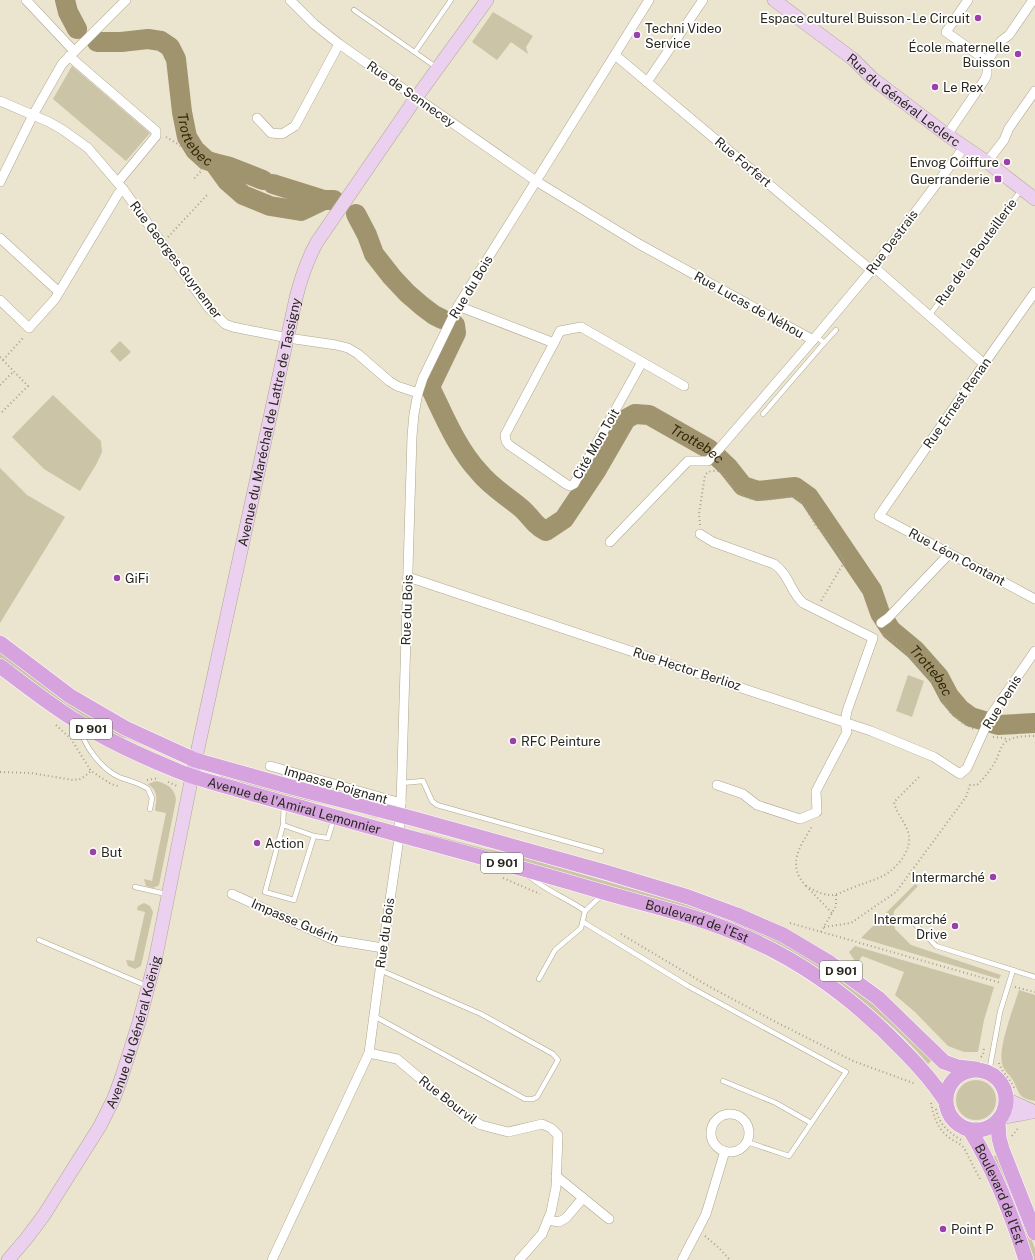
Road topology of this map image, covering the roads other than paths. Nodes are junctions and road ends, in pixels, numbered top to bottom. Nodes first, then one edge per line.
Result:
1 (26, 0) edge
2 (126, 0) edge
3 (290, 0) edge
4 (451, 0) edge
5 (487, 0) edge
6 (649, 0) edge
7 (703, 0) edge
8 (774, 0) edge
9 (968, 0) edge
10 (1033, 0) edge
11 (354, 10) dead end
12 (339, 44) junction
13 (414, 52) junction
14 (71, 54) junction
15 (615, 55) junction
16 (987, 61) junction
17 (438, 68) junction
18 (648, 82) junction
19 (1035, 91) edge
20 (416, 98) junction
21 (0, 101) edge
22 (34, 115) junction
23 (257, 118) dead end
24 (947, 135) junction
25 (964, 146) junction
26 (987, 162) junction
27 (536, 181) junction
28 (0, 182) edge
29 (121, 186) junction
30 (1022, 188) junction
31 (1035, 199) edge
32 (0, 238) edge
33 (872, 269) junction
34 (59, 292) junction
35 (1035, 292) edge
36 (0, 300) edge
37 (458, 306) junction
38 (929, 316) junction
39 (836, 330) dead end
40 (288, 338) junction
41 (815, 338) junction
42 (554, 343) junction
43 (824, 343) junction
44 (642, 362) junction
45 (984, 364) junction
46 (684, 386) dead end
47 (418, 393) junction
48 (763, 414) dead end
49 (879, 516) joint
50 (700, 534) road end
51 (610, 542) dead end
52 (949, 554) junction
53 (408, 577) junction
54 (1035, 599) edge
55 (884, 621) dead end
56 (0, 643) edge
57 (1035, 651) edge
58 (0, 666) edge
59 (845, 722) junction
60 (81, 724) junction
61 (117, 744) junction
62 (195, 760) junction
63 (270, 766) dead end
64 (960, 774) joint
65 (192, 776) junction
66 (402, 783) junction
67 (717, 785) dead end
68 (302, 790) junction
69 (284, 803) junction
70 (150, 809) dead end
71 (401, 809) junction
72 (334, 817) junction
73 (283, 825) junction
74 (398, 835) junction
75 (314, 836) junction
76 (601, 852) dead end
77 (520, 868) junction
78 (135, 887) dead end
79 (605, 892) junction
80 (232, 894) dead end
81 (168, 895) junction
82 (586, 911) junction
83 (583, 922) junction
84 (915, 924) dead end
85 (39, 940) dead end
86 (383, 948) junction
87 (380, 970) junction
88 (1013, 970) junction
89 (1035, 977) edge
90 (538, 979) dead end
91 (149, 987) junction
92 (374, 1016) junction
93 (369, 1053) junction
94 (981, 1066) junction
95 (723, 1081) dead end
96 (1011, 1095) junction
97 (945, 1100) junction
98 (1034, 1112) edge
99 (999, 1120) junction
100 (811, 1123) junction
101 (970, 1130) junction
102 (747, 1142) junction
103 (725, 1151) junction
104 (556, 1176) junction
105 (583, 1198) junction
106 (609, 1219) dead end
107 (548, 1220) junction
108 (1035, 1233) edge
109 (8, 1260) edge
110 (272, 1260) edge
111 (519, 1260) edge
112 (682, 1260) edge
113 (1026, 1260) edge

1 - 14 street
2 - 14 street
3 - 12 street, Rue de Sennecey
4 - 13 lane
5 - 17 street, Avenue du Maréchal de Lattre de Tassigny
6 - 15 street, Rue du Bois
7 - 18 street
8 - 24 street, Rue du Général Leclerc
9 - 16 street
10 - 16 street
11 - 13 lane
12 - 20 street, Rue de Sennecey
12 - 23 street
13 - 17 lane
14 - 22 street
14 - 29 street
15 - 18 street, Rue Forfert
15 - 27 street, Rue du Bois
16 - 24 street
17 - 20 street, Avenue du Maréchal de Lattre de Tassigny
18 - 33 street, Rue Forfert
19 - 26 street
20 - 27 street, Rue de Sennecey
20 - 40 street, Avenue du Maréchal de Lattre de Tassigny
21 - 22 street, Rue Georges Guynemer
22 - 28 street
22 - 29 street, Rue Georges Guynemer
24 - 25 street, Rue du Général Leclerc
25 - 26 street, Rue du Général Leclerc
25 - 33 street, Rue Destrais
26 - 30 street, Rue du Général Leclerc
27 - 37 street, Rue du Bois
27 - 41 street, Rue Lucas de Néhou
29 - 34 street
29 - 40 street, Rue Georges Guynemer
30 - 31 street, Rue du Général Leclerc
30 - 38 lane, Rue de la Bouteillerie
32 - 34 street
33 - 38 street, Rue de la Bouteillerie
33 - 41 street, Rue Destrais
34 - 36 street
35 - 45 street, Rue Ernest Renan
37 - 42 street
37 - 47 street, Rue du Bois
38 - 45 street, Rue de la Bouteillerie
39 - 43 lane
40 - 47 street, Rue Georges Guynemer
40 - 62 street, Avenue du Maréchal de Lattre de Tassigny
41 - 43 lane
41 - 51 street, Rue Lucas de Néhou
42 - 44 street, Cité Mon Toit
42 - 44 street, Cité Mon Toit
43 - 48 lane
44 - 46 street, Cité Mon Toit
45 - 49 street, Rue Ernest Renan
47 - 53 street, Rue du Bois
49 - 52 street, Rue Léon Contant
50 - 59 street
52 - 54 street, Rue Léon Contant
52 - 55 street
53 - 59 street, Rue Hector Berlioz
53 - 66 street, Rue du Bois
56 - 62 main road, Avenue de l'Amiral Lemonnier / D 901
57 - 64 street, Rue Denis
58 - 60 main road, Avenue de l'Amiral Lemonnier / D 901
59 - 64 street, Rue Hector Berlioz
59 - 67 street
60 - 61 main road, Avenue de l'Amiral Lemonnier / D 901
60 - 70 lane
61 - 62 main road, Avenue de l'Amiral Lemonnier / D 901
61 - 65 main road, Avenue de l'Amiral Lemonnier / D 901
62 - 65 street, Avenue du Maréchal de Lattre de Tassigny
62 - 68 main road, Avenue de l'Amiral Lemonnier / D 901
63 - 71 street, Impasse Poignant
65 - 68 main road, Avenue de l'Amiral Lemonnier / D 901
65 - 69 main road, Avenue de l'Amiral Lemonnier / D 901
65 - 81 street, Avenue du Général Koënig
66 - 71 street, Rue du Bois
66 - 76 lane
68 - 71 main road, Avenue de l'Amiral Lemonnier / D 901
69 - 72 main road, Avenue de l'Amiral Lemonnier / D 901
69 - 73 lane
71 - 74 street, Rue du Bois
71 - 94 main road, Boulevard de l'Est / D 901
72 - 74 main road, Avenue de l'Amiral Lemonnier / D 901
72 - 75 lane
73 - 75 lane
73 - 75 lane
74 - 77 main road, Boulevard de l'Est / D 901
74 - 86 street, Rue du Bois
77 - 79 main road, Boulevard de l'Est / D 901
77 - 82 lane
78 - 81 lane
79 - 82 lane
79 - 97 main road, Boulevard de l'Est / D 901
80 - 86 street, Impasse Guérin
81 - 91 street, Avenue du Général Koënig
82 - 83 lane
83 - 90 lane
83 - 100 lane
84 - 88 lane
85 - 91 lane
86 - 87 street, Rue du Bois
87 - 92 street, Rue du Bois
87 - 92 lane
88 - 89 lane
88 - 94 lane
91 - 109 street, Avenue du Général Koënig
92 - 93 street, Rue du Bois
93 - 104 street, Rue Bourvil
93 - 110 street, Rue du Bois
94 - 96 main road
94 - 97 main road
95 - 100 lane
96 - 98 street
96 - 99 main road
97 - 101 main road
98 - 99 street
99 - 101 main road
99 - 108 main road, Boulevard de l'Est
100 - 102 lane
101 - 113 main road, Boulevard de l'Est
102 - 103 street
102 - 103 street
103 - 112 street
104 - 105 street
104 - 107 street, Rue Bourvil
105 - 106 street
105 - 107 street
107 - 111 street, Rue Bourvil

